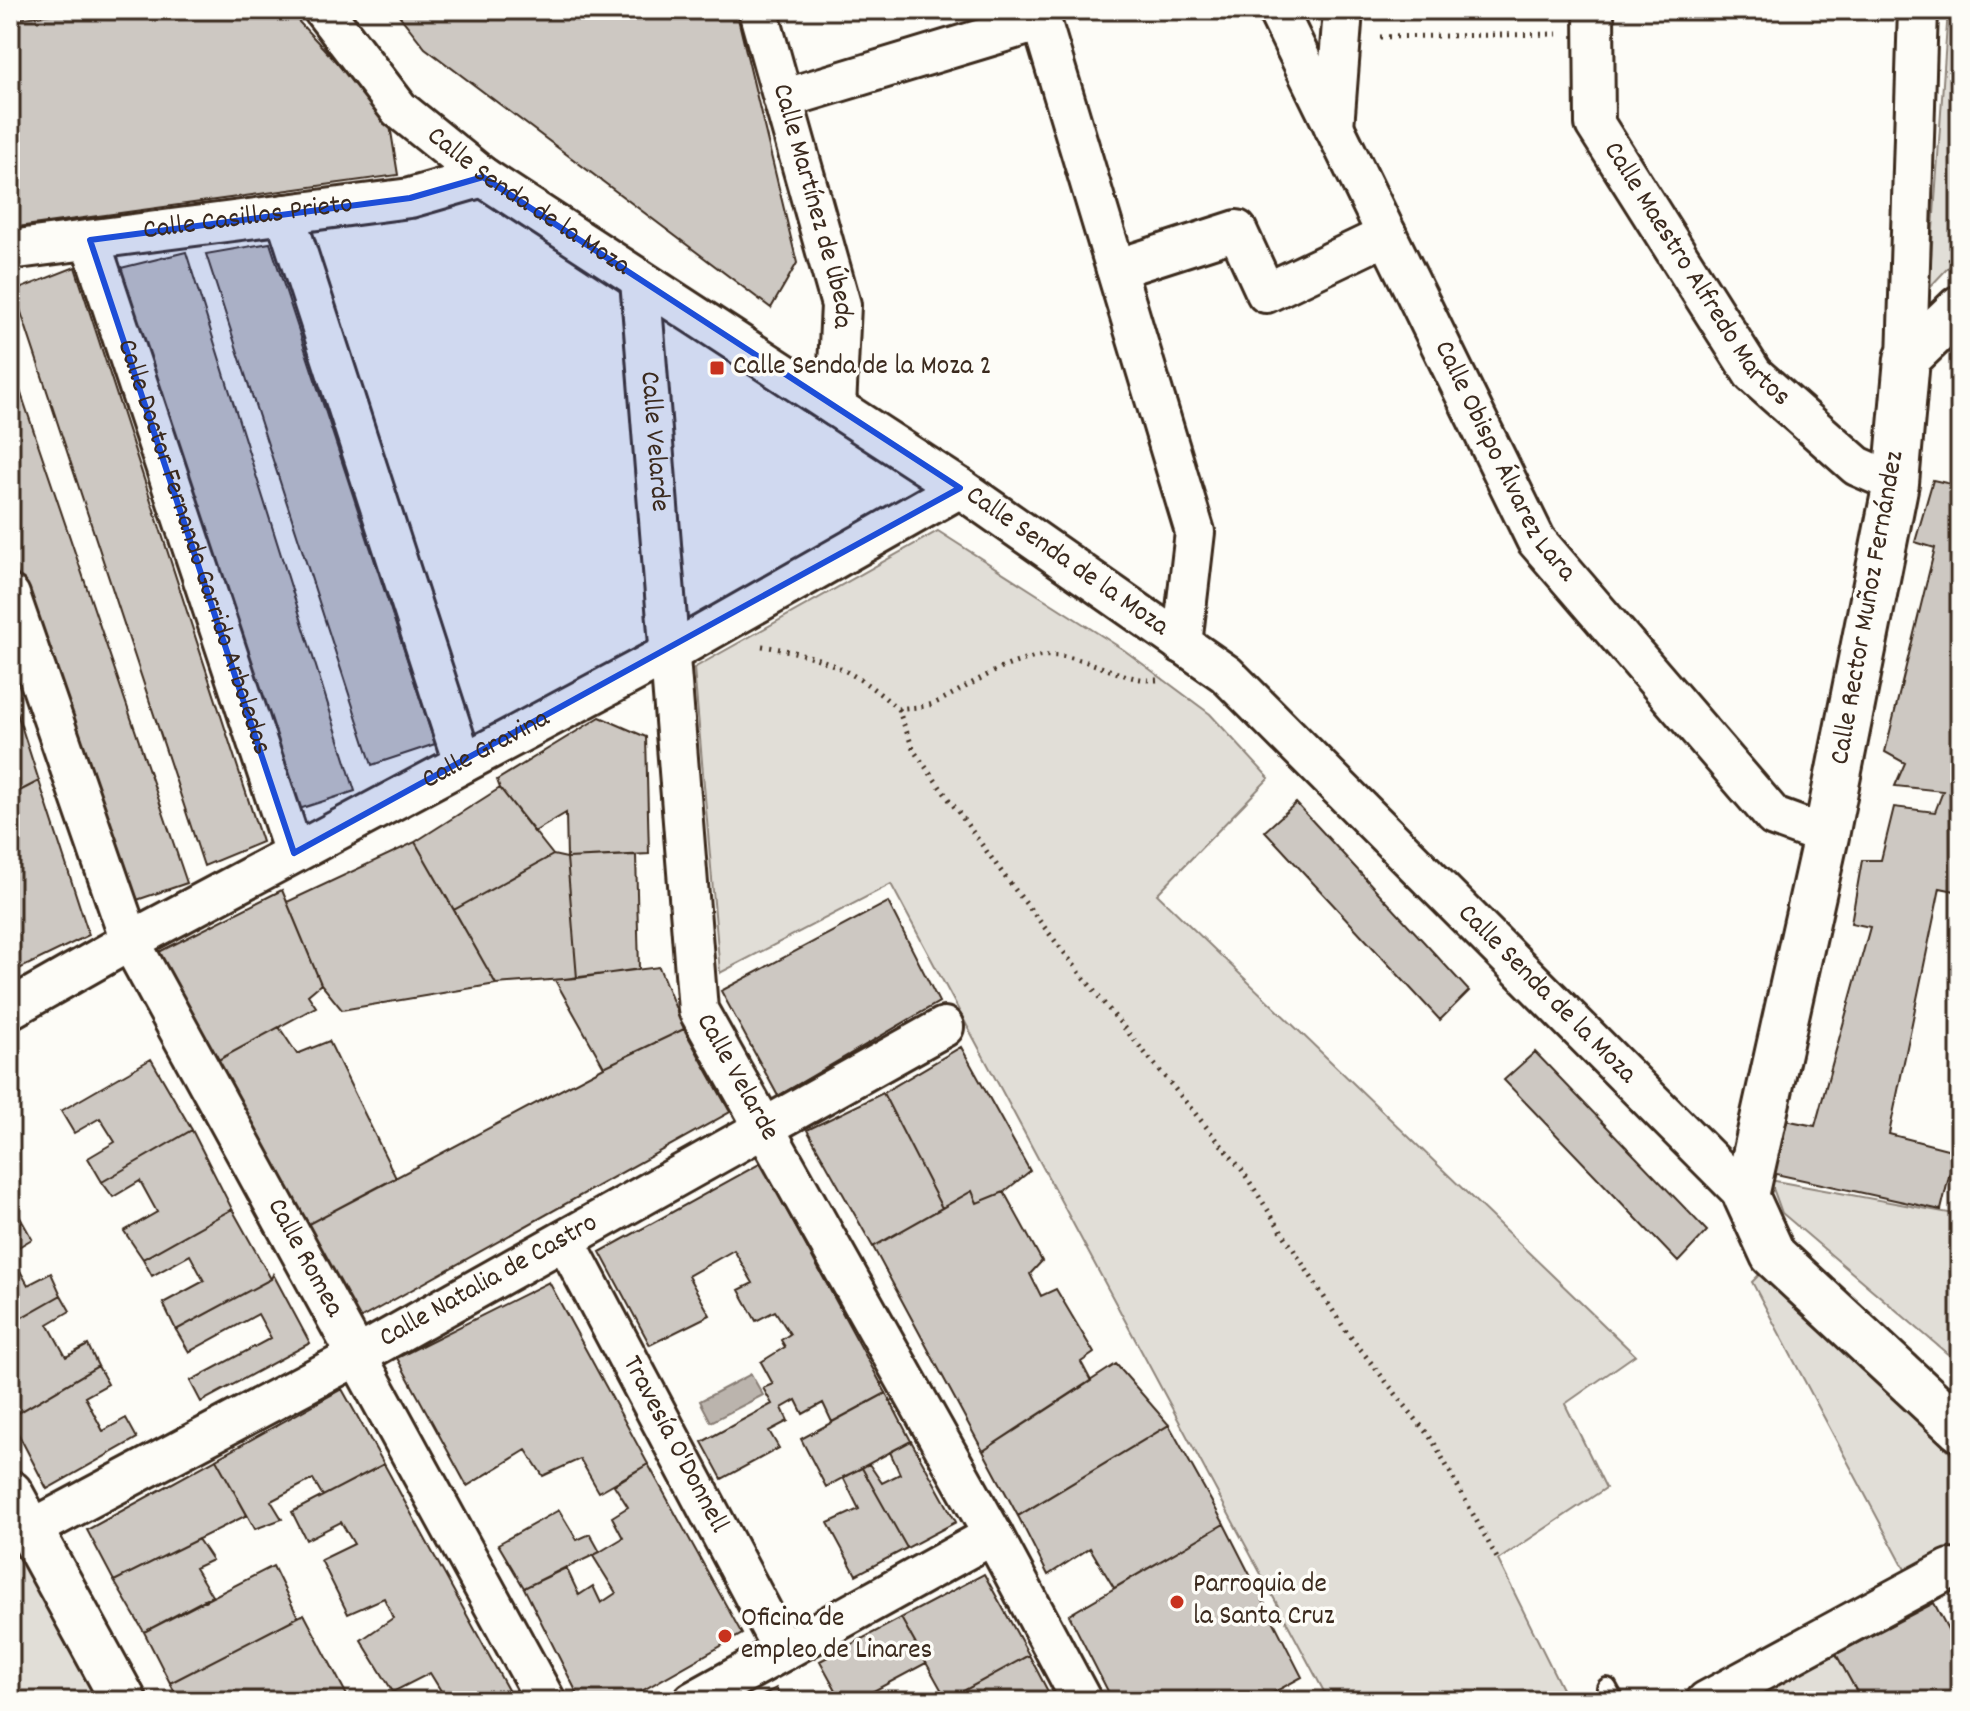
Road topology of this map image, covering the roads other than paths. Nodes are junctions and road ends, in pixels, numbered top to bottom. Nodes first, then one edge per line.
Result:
1 (323, 10) edge
2 (758, 10) edge
3 (1277, 10) edge
4 (1918, 10) edge
5 (1040, 16) edge
6 (1594, 22) edge
7 (1343, 24) edge
8 (783, 99) junction
9 (1334, 127) junction
10 (483, 177) junction
11 (285, 214) junction
12 (1387, 235) junction
13 (90, 240) junction
14 (10, 250) edge
15 (1116, 269) junction
16 (640, 280) junction
17 (1954, 288) edge
18 (1907, 359) junction
19 (836, 407) junction
20 (1896, 483) junction
21 (960, 488) junction
22 (10, 595) edge
23 (1182, 644) junction
24 (668, 654) junction
25 (463, 763) junction
26 (1826, 836) junction
27 (294, 853) junction
28 (130, 941) junction
29 (10, 1009) edge
30 (944, 1027) dead end
31 (765, 1129) junction
32 (1746, 1196) junction
33 (565, 1240) junction
34 (359, 1355) junction
35 (1960, 1429) edge
36 (10, 1493) edge
37 (30, 1530) junction
38 (993, 1535) junction
39 (1960, 1571) edge
40 (783, 1651) junction
41 (124, 1701) edge
42 (546, 1701) edge
43 (693, 1701) edge
44 (1082, 1701) edge
45 (1706, 1701) edge

1 - 10 street, Calle Senda de la Moza
2 - 8 street, Calle Martínez de Úbeda
3 - 9 street, Calle Obispo Álvarez Lara
4 - 18 street, Calle Rector Muñoz Fernández
5 - 8 street
5 - 15 street
6 - 20 street, Calle Maestro Alfredo Martos
7 - 9 street
8 - 19 street, Calle Martínez de Úbeda
9 - 12 street, Calle Obispo Álvarez Lara
10 - 11 street, Calle Casillas Prieto
10 - 16 street, Calle Senda de la Moza
11 - 13 street, Calle Casillas Prieto
11 - 25 street
12 - 15 street
12 - 26 street, Calle Obispo Álvarez Lara
13 - 14 street, Calle Casillas Prieto
13 - 27 street, Calle Doctor Fernando Garrido Arboledas
15 - 23 street
16 - 19 street, Calle Senda de la Moza
16 - 24 street, Calle Velarde
17 - 18 street
18 - 20 street, Calle Rector Muñoz Fernández
19 - 21 street, Calle Senda de la Moza
20 - 26 street, Calle Rector Muñoz Fernández
21 - 23 street, Calle Senda de la Moza
21 - 24 street, Calle Gravina
22 - 28 street, Calle Romea
23 - 32 street, Calle Senda de la Moza
24 - 25 street, Calle Gravina
24 - 31 street, Calle Velarde
25 - 27 street, Calle Gravina
26 - 32 street, Calle Rector Muñoz Fernández
27 - 28 street, Calle Gravina
28 - 29 street, Calle Gravina
28 - 34 street, Calle Romea
30 - 31 street, Calle Natalia de Castro
31 - 33 street, Calle Natalia de Castro
31 - 38 street, Calle Velarde
32 - 35 street
33 - 34 street, Calle Natalia de Castro
33 - 40 street, Travesía O'Donnell
34 - 37 street, Calle Natalia de Castro
34 - 42 street, Calle Romea
36 - 37 street
37 - 41 street
38 - 40 street
38 - 44 street, Calle Velarde
39 - 45 street
40 - 43 street

